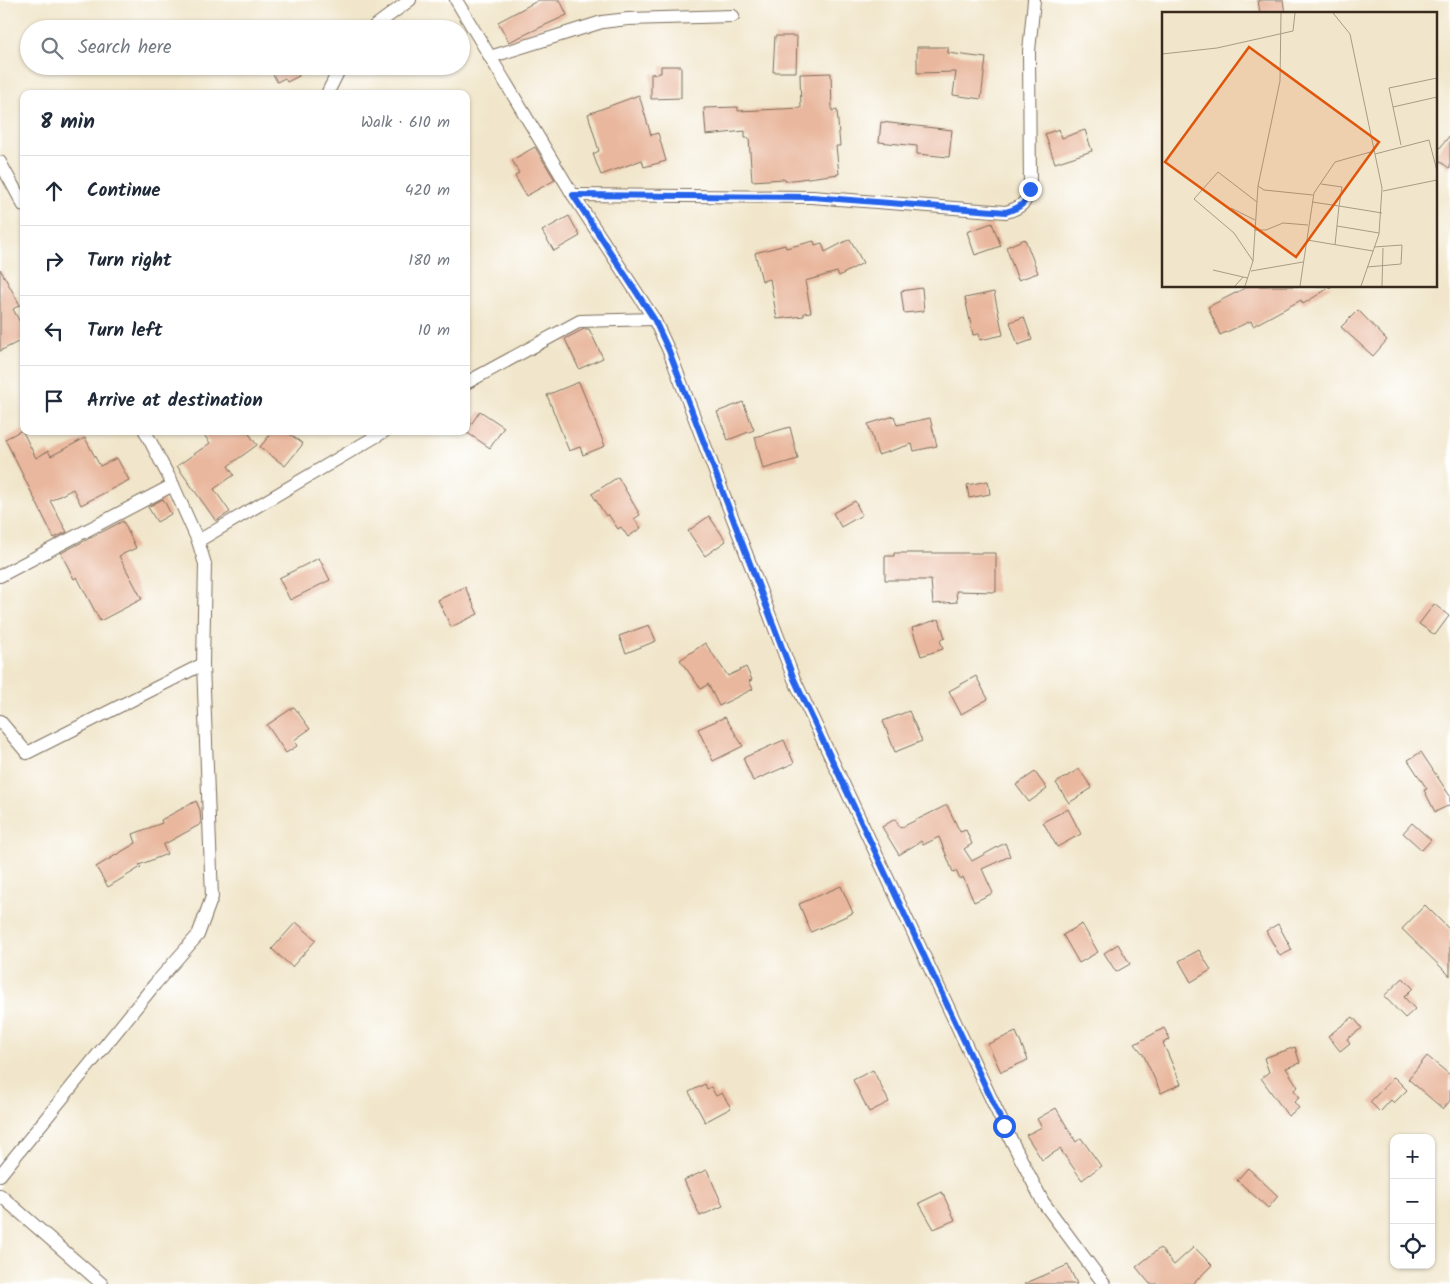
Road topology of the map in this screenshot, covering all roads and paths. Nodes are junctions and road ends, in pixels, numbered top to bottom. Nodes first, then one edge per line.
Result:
1 (410, 0) edge
2 (456, 0) edge
3 (1034, 0) edge
4 (733, 16) dead end
5 (383, 20) edge
6 (468, 20) edge
7 (470, 23) edge
8 (490, 57) junction
9 (336, 75) edge
10 (329, 90) edge
11 (0, 162) edge
12 (4, 182) edge
13 (573, 195) junction
14 (20, 201) edge
15 (654, 319) junction
16 (470, 382) edge
17 (147, 435) edge
18 (377, 435) edge
19 (173, 484) junction
20 (198, 541) junction
21 (0, 576) edge
22 (203, 664) junction
23 (0, 721) edge
24 (0, 1176) edge
25 (0, 1195) edge
26 (102, 1284) edge
27 (1104, 1284) edge

1 - 5 street
2 - 6 street
3 - 13 street
4 - 8 street
7 - 8 street
8 - 13 street
9 - 10 street
11 - 12 street
12 - 14 street
13 - 15 street
15 - 16 street
15 - 27 street
17 - 19 street
18 - 20 street
19 - 20 street
19 - 21 street
20 - 22 street
22 - 23 street
22 - 24 street
25 - 26 street

